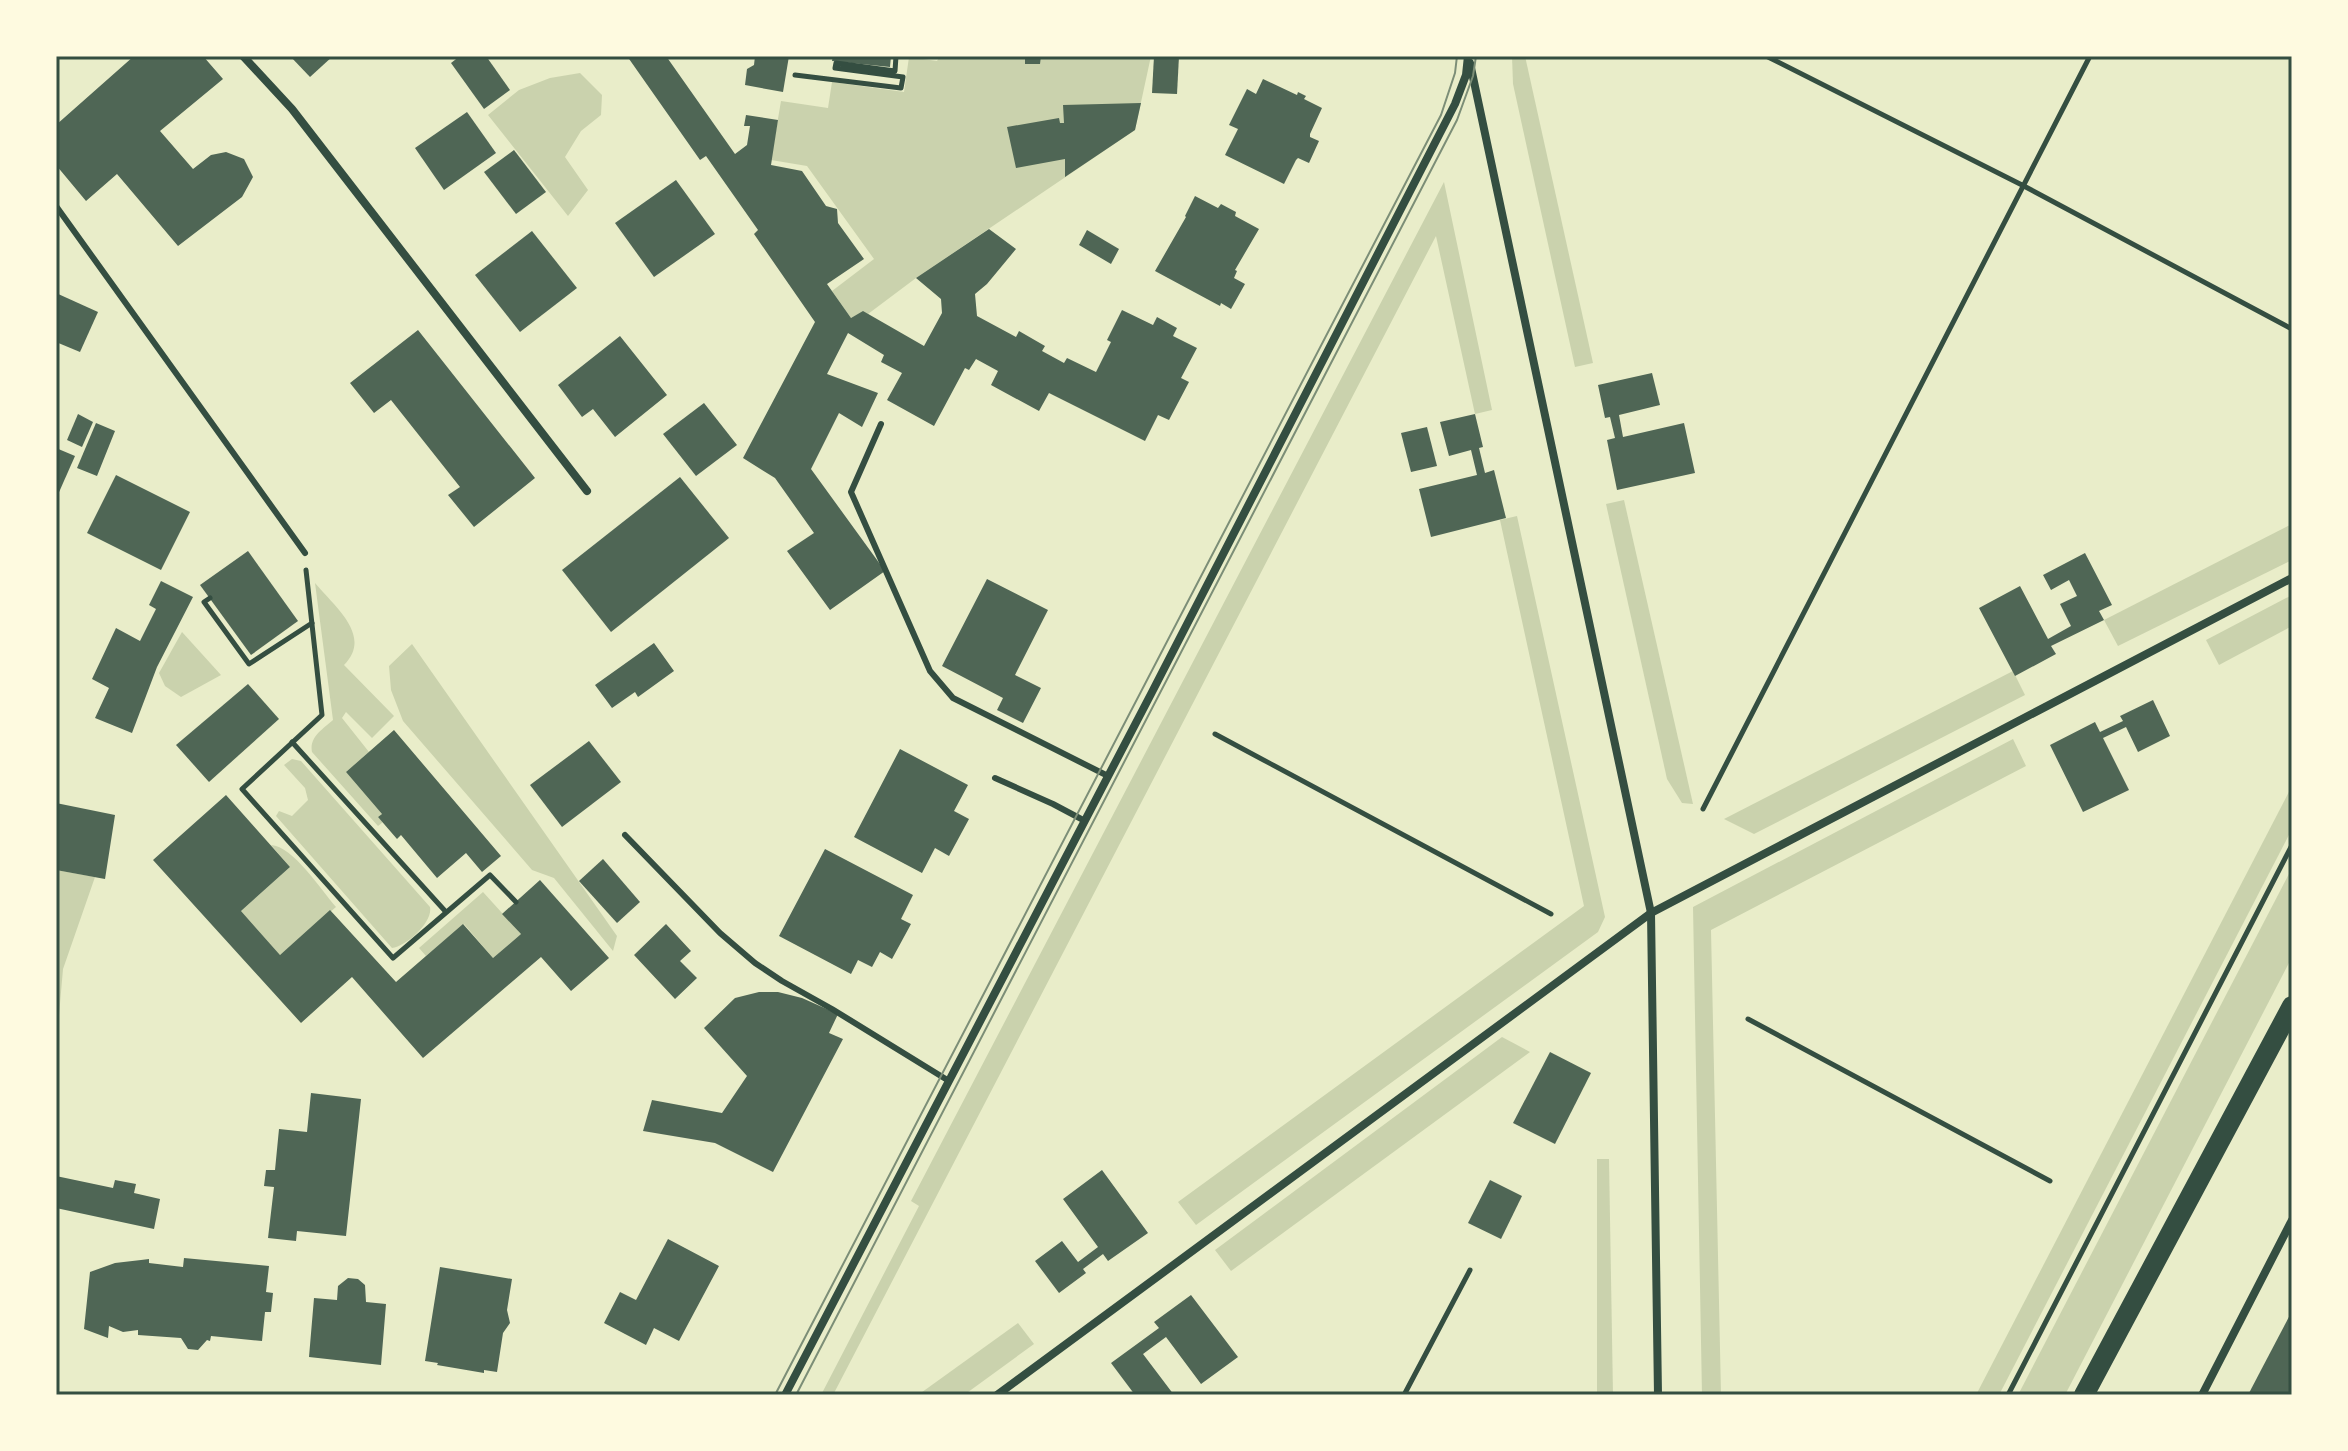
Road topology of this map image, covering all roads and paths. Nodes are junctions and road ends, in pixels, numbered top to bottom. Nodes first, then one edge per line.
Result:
1 (243, 56) edge
2 (896, 56) edge
3 (1468, 56) edge
4 (1766, 56) edge
5 (2090, 56) edge
6 (795, 75) dead end
7 (2022, 185) junction
8 (56, 206) edge
9 (2292, 329) edge
10 (881, 424) dead end
11 (587, 491) dead end
12 (305, 553) joint
13 (2292, 578) edge
14 (210, 598) dead end
15 (312, 623) junction
16 (1215, 734) dead end
17 (292, 742) junction
18 (1108, 776) junction
19 (995, 778) dead end
20 (1703, 809) dead end
21 (1085, 821) junction
22 (625, 835) dead end
23 (2292, 845) edge
24 (516, 902) dead end
25 (446, 912) junction
26 (1651, 913) junction
27 (1551, 914) dead end
28 (2292, 1006) edge
29 (1748, 1019) dead end
30 (949, 1081) junction
31 (2050, 1181) dead end
32 (2292, 1220) edge
33 (1470, 1270) dead end
34 (785, 1395) edge
35 (997, 1395) edge
36 (1404, 1395) edge
37 (1658, 1395) edge
38 (2008, 1395) edge
39 (2084, 1395) edge
40 (2202, 1395) edge

1 - 11 street
2 - 6 path
3 - 18 street
3 - 26 street
4 - 7 path
5 - 7 path
7 - 9 path
7 - 20 path
8 - 12 lane
10 - 18 lane
12 - 15 path
13 - 26 street
14 - 15 path
15 - 17 path
16 - 27 path
17 - 25 path
17 - 25 path
18 - 21 street
19 - 21 lane
21 - 30 street
22 - 30 lane
23 - 38 path
24 - 25 path
26 - 35 street
26 - 37 street
28 - 39 main road
29 - 31 path
30 - 34 street
32 - 40 street
33 - 36 path

